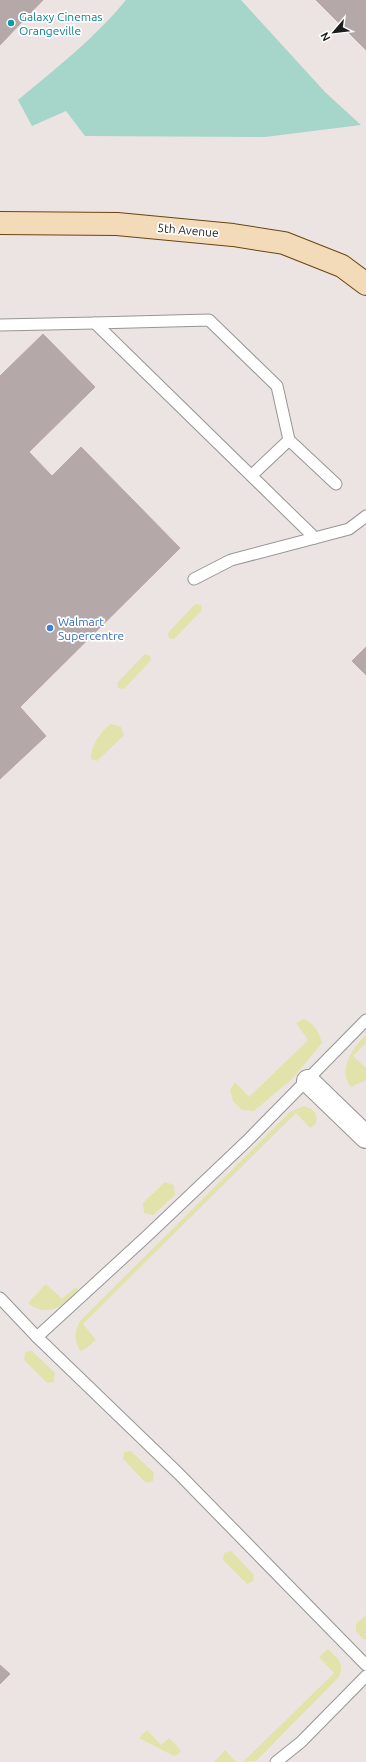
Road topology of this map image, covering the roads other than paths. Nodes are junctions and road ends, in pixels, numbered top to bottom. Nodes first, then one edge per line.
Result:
1 (0, 222) edge
2 (366, 284) edge
3 (95, 323) junction
4 (0, 325) edge
5 (288, 440) junction
6 (252, 475) junction
7 (336, 484) dead end
8 (366, 516) edge
9 (315, 538) junction
10 (194, 579) dead end
11 (366, 1020) edge
12 (308, 1081) junction
13 (366, 1136) edge
14 (0, 1298) edge
15 (37, 1337) junction
16 (366, 1665) edge
17 (366, 1676) edge
18 (276, 1762) edge

1 - 2 street, 5th Avenue
3 - 4 lane
3 - 5 lane
3 - 6 lane
5 - 6 lane
5 - 7 lane
6 - 9 lane
8 - 9 lane
9 - 10 lane
11 - 12 lane
12 - 13 street
12 - 15 lane
14 - 15 lane
15 - 16 lane
17 - 18 lane

